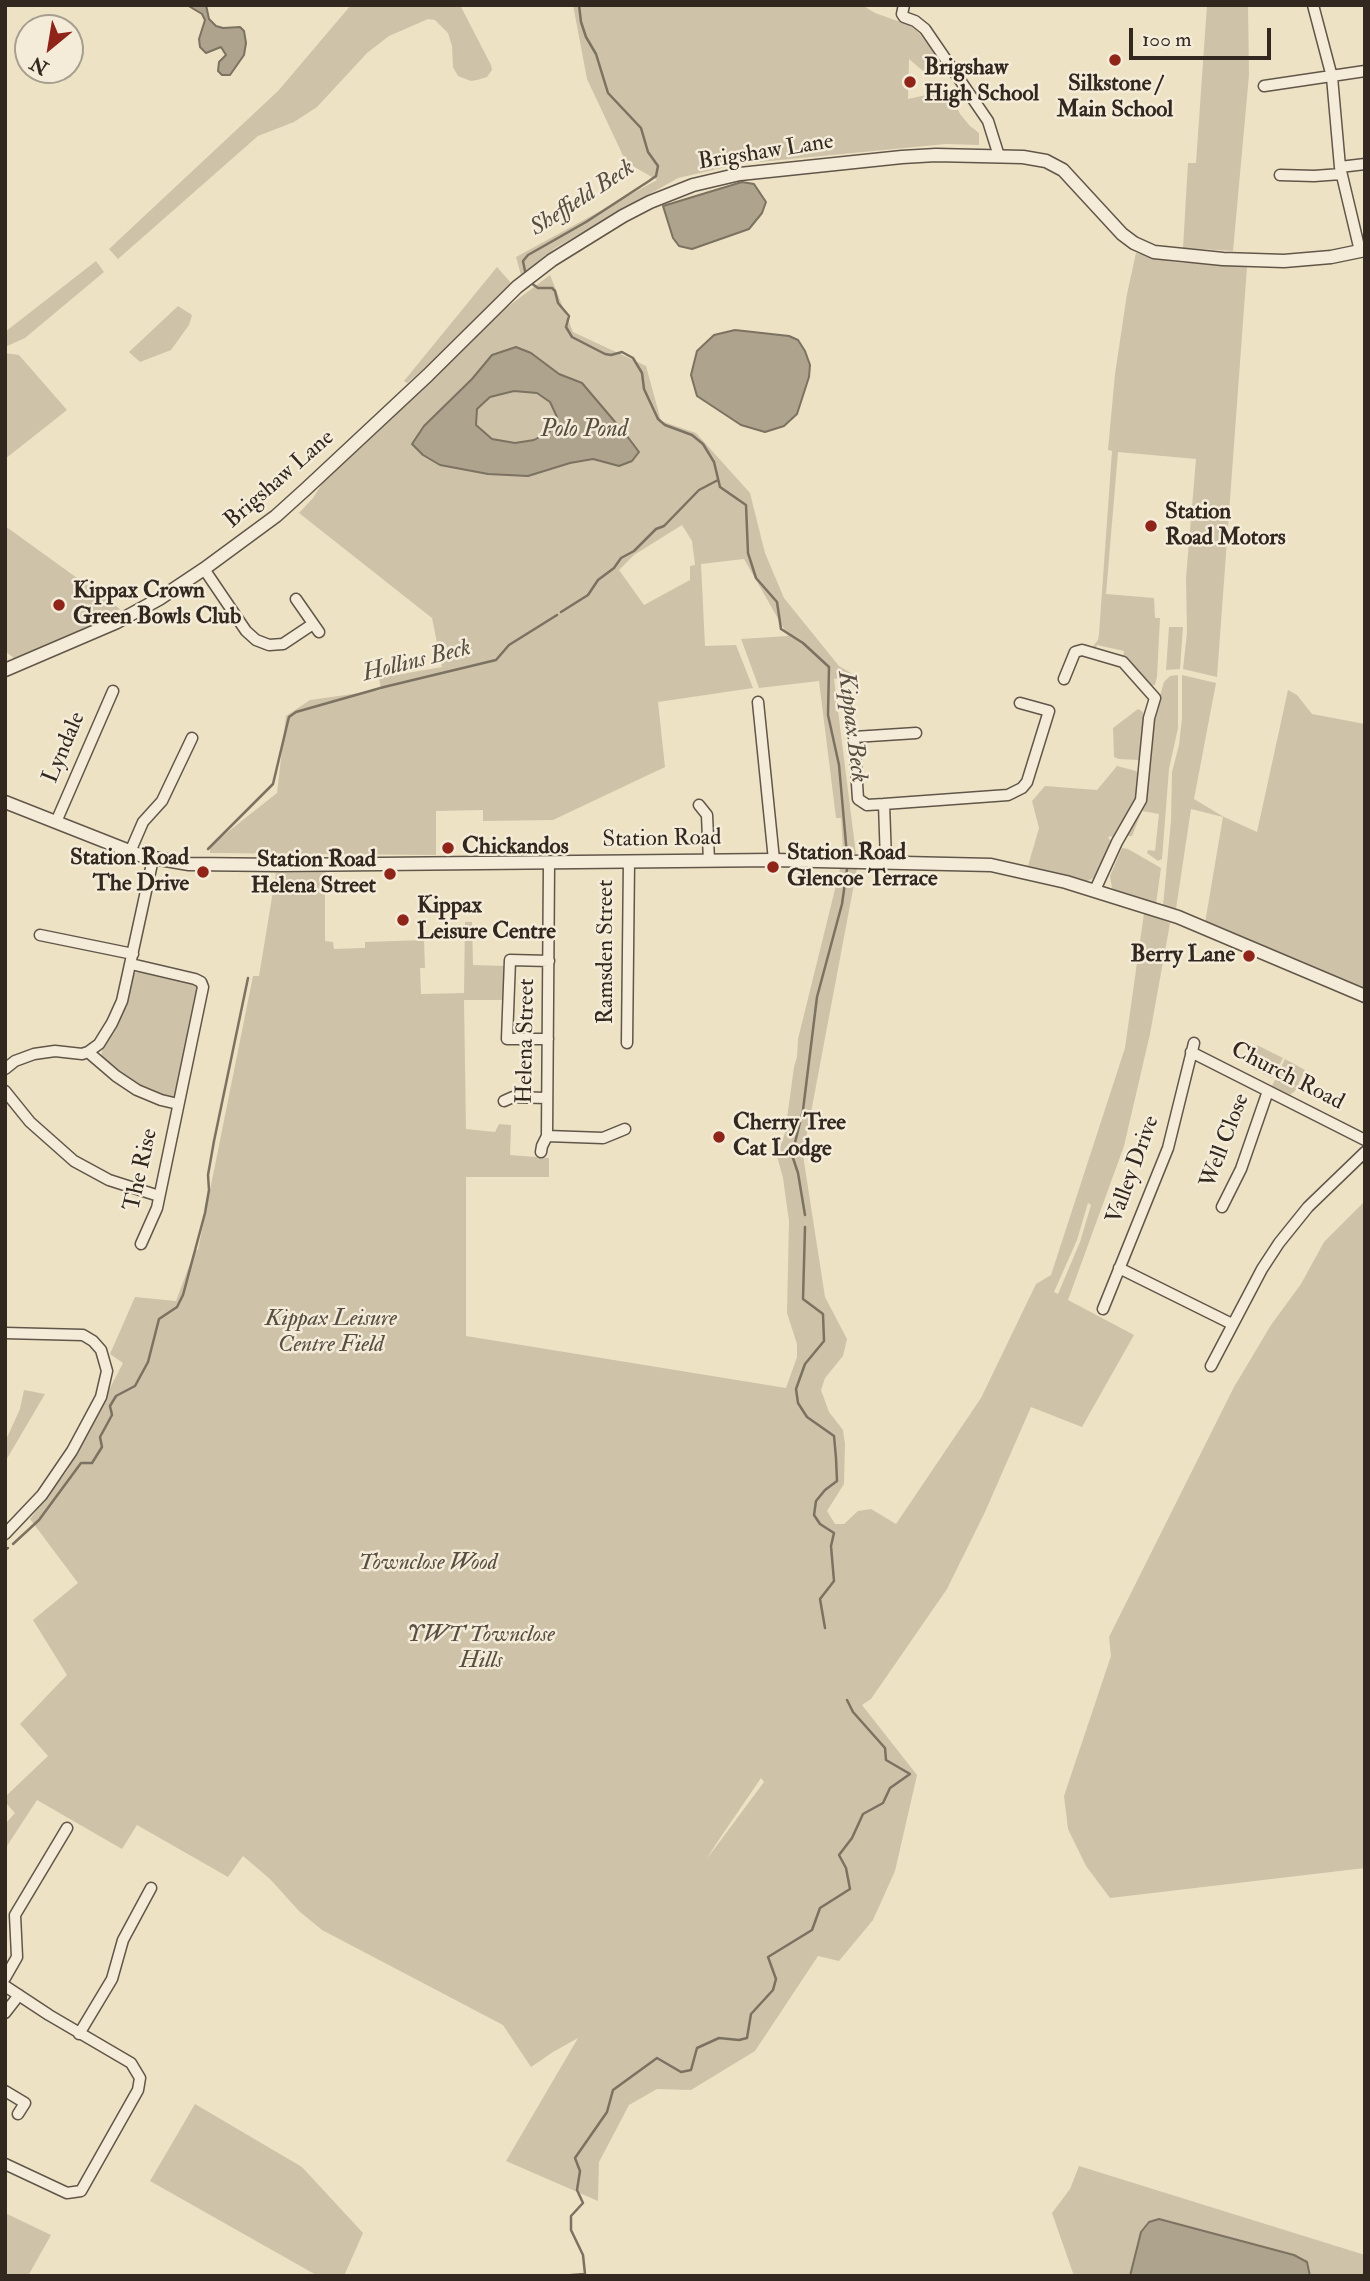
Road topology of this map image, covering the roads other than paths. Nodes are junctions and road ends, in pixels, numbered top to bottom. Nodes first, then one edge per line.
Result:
1 (904, 5) edge
2 (1313, 5) edge
3 (1365, 71) edge
4 (1332, 77) junction
5 (1265, 86) dead end
6 (999, 156) junction
7 (1365, 164) edge
8 (1341, 170) junction
9 (1280, 175) dead end
10 (1362, 251) edge
11 (204, 569) junction
12 (296, 599) dead end
13 (5, 670) edge
14 (1064, 679) dead end
15 (113, 691) dead end
16 (758, 702) dead end
17 (1020, 703) dead end
18 (916, 733) dead end
19 (192, 738) dead end
20 (5, 802) edge
21 (884, 804) junction
22 (699, 805) dead end
23 (56, 822) junction
24 (130, 852) junction
25 (153, 859) junction
26 (775, 860) junction
27 (629, 861) junction
28 (709, 861) junction
29 (887, 861) junction
30 (549, 863) junction
31 (1096, 890) junction
32 (40, 934) dead end
33 (132, 959) junction
34 (549, 961) junction
35 (1365, 996) edge
36 (548, 1039) junction
37 (628, 1043) dead end
38 (1192, 1047) joint
39 (88, 1052) junction
40 (5, 1069) edge
41 (5, 1091) edge
42 (1268, 1091) junction
43 (546, 1098) junction
44 (504, 1101) dead end
45 (178, 1104) junction
46 (625, 1129) dead end
47 (547, 1136) junction
48 (1365, 1140) edge
49 (541, 1152) dead end
50 (1365, 1152) edge
51 (159, 1196) junction
52 (1222, 1207) dead end
53 (141, 1244) dead end
54 (1119, 1268) junction
55 (1103, 1309) dead end
56 (1232, 1324) junction
57 (5, 1333) edge
58 (1211, 1366) dead end
59 (5, 1534) edge
60 (67, 1828) dead end
61 (151, 1888) dead end
62 (5, 1978) edge
63 (5, 1986) edge
64 (19, 1995) junction
65 (5, 2014) edge
66 (79, 2034) junction
67 (5, 2091) edge
68 (18, 2114) dead end
69 (5, 2164) edge

1 - 6 street
2 - 4 street
3 - 4 street
4 - 5 street
4 - 8 street
6 - 10 street, Brigshaw Lane
6 - 11 street, Brigshaw Lane
7 - 8 street
8 - 9 street
8 - 10 street
11 - 12 street
11 - 13 street, Brigshaw Lane
14 - 31 street
15 - 23 street, Lyndale
16 - 26 street
17 - 21 street
18 - 21 street
19 - 24 street
20 - 23 street, Station Road
21 - 29 street
22 - 28 street
23 - 24 street, Station Road
24 - 25 street, Station Road
25 - 30 street, Station Road
25 - 33 street
26 - 28 street, Station Road
26 - 29 street, Station Road
27 - 28 street, Station Road
27 - 30 street, Station Road
27 - 37 street, Ramsden Street
29 - 31 street, Station Road
30 - 34 street, Helena Street
31 - 35 street
32 - 33 street
33 - 39 street
33 - 45 street, The Rise
34 - 36 street, Helena Street
34 - 36 street
36 - 43 street, Helena Street
38 - 42 street, Church Road
38 - 54 street, Valley Drive
39 - 40 street
39 - 45 street
41 - 51 street
42 - 48 street, Church Road
42 - 52 street, Well Close
43 - 44 street
43 - 47 street, Helena Street
45 - 51 street, The Rise
46 - 47 street
47 - 49 street
50 - 56 street
51 - 53 street, The Rise
54 - 55 street, Valley Drive
54 - 56 street
56 - 58 street
57 - 59 street
60 - 62 street
61 - 66 street
63 - 64 street
64 - 65 street
64 - 66 street
66 - 69 street
67 - 68 street

